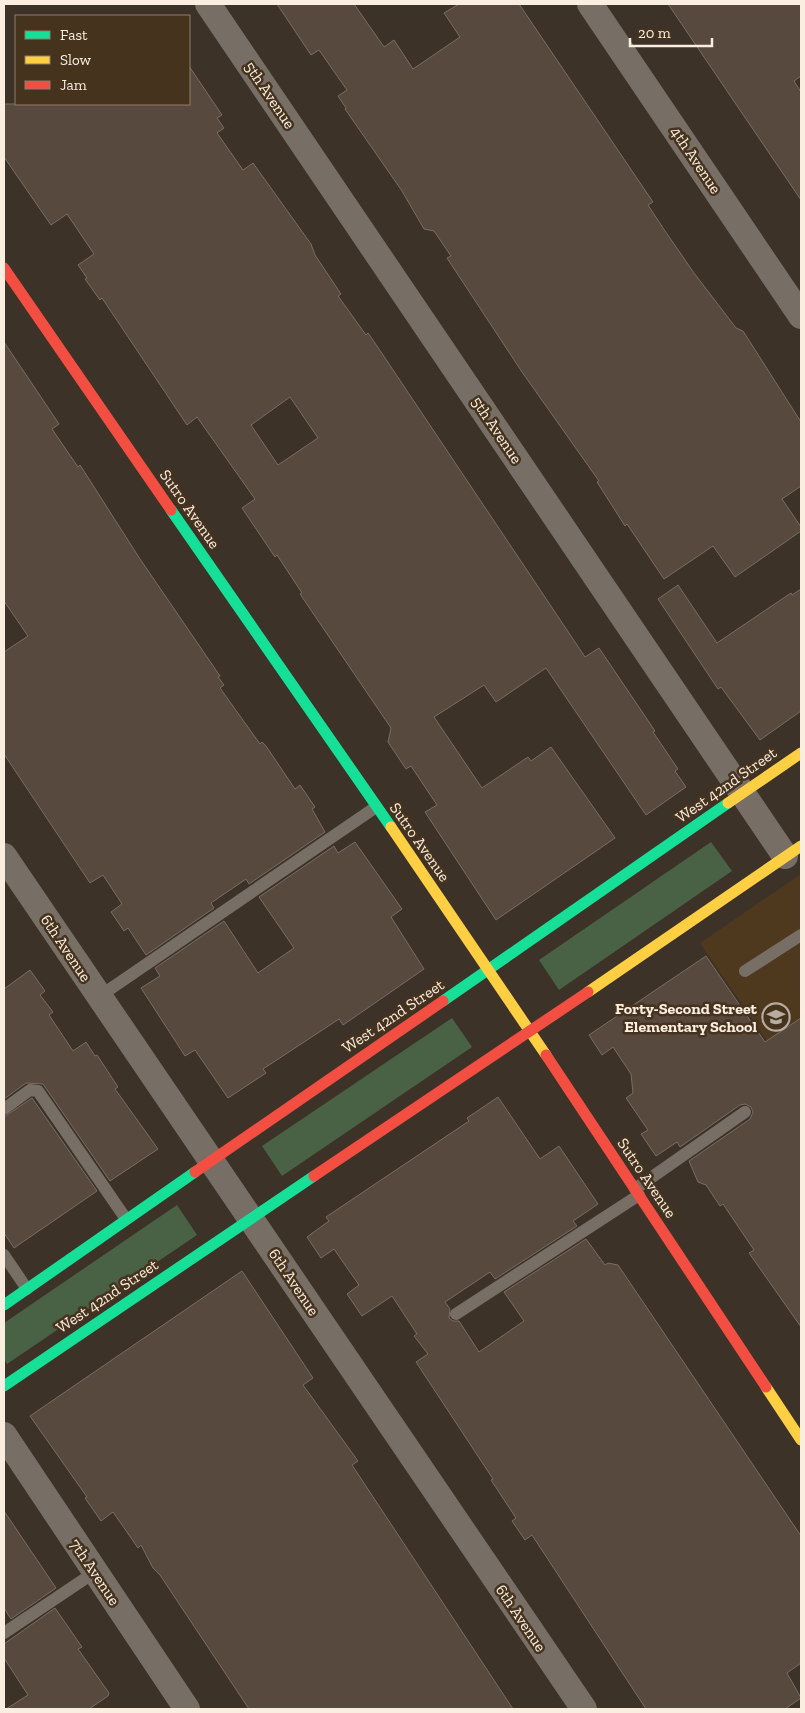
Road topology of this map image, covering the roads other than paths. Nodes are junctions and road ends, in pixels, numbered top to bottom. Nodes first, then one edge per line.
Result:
1 (208, 4) edge
2 (590, 4) edge
3 (4, 268) edge
4 (801, 316) edge
5 (801, 753) edge
6 (742, 793) junction
7 (376, 807) junction
8 (793, 851) edge
9 (4, 856) edge
10 (801, 935) edge
11 (489, 970) junction
12 (745, 971) dead end
13 (100, 996) junction
14 (530, 1032) junction
15 (4, 1109) edge
16 (745, 1112) dead end
17 (211, 1160) junction
18 (637, 1192) junction
19 (250, 1218) junction
20 (126, 1219) junction
21 (4, 1255) edge
22 (27, 1289) junction
23 (4, 1305) edge
24 (456, 1314) dead end
25 (4, 1386) edge
26 (4, 1435) edge
27 (801, 1440) edge
28 (95, 1572) junction
29 (4, 1633) edge
30 (186, 1709) edge
31 (584, 1709) edge

1 - 6 street, 5th Avenue
2 - 4 street, 4th Avenue
3 - 7 street, Sutro Avenue
5 - 6 street, West 42nd Street
6 - 8 street, 5th Avenue
6 - 11 street, West 42nd Street
7 - 11 street, Sutro Avenue
7 - 13 lane
8 - 14 street, West 42nd Street
9 - 13 street, 6th Avenue
10 - 12 lane
11 - 14 street, Sutro Avenue
11 - 17 street, West 42nd Street
13 - 17 street, 6th Avenue
14 - 18 street, Sutro Avenue
14 - 19 street, West 42nd Street
15 - 20 lane
16 - 18 lane
17 - 19 street, 6th Avenue
17 - 20 street, West 42nd Street
18 - 24 lane
18 - 27 street, Sutro Avenue
19 - 25 street, West 42nd Street
19 - 31 street, 6th Avenue
20 - 22 street, West 42nd Street
21 - 22 lane
22 - 23 street, West 42nd Street
26 - 28 street, 7th Avenue
28 - 29 lane
28 - 30 street, 7th Avenue

